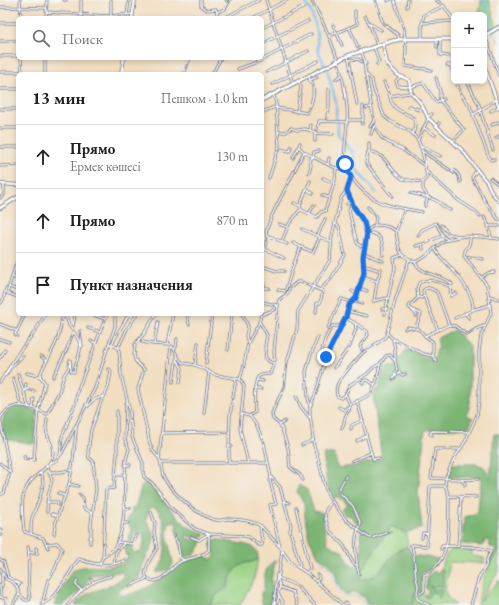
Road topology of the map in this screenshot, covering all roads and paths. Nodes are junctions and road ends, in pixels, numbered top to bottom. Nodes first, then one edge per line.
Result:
1 (20, 0) edge
2 (47, 0) edge
3 (81, 0) edge
4 (111, 0) edge
5 (129, 0) edge
6 (135, 0) edge
7 (228, 0) edge
8 (259, 0) edge
9 (266, 0) edge
10 (287, 0) edge
11 (311, 0) edge
12 (375, 0) edge
13 (394, 0) edge
14 (408, 0) edge
15 (436, 0) edge
16 (201, 1) edge
17 (444, 6) junction
18 (0, 7) edge
19 (20, 7) junction
20 (304, 7) dead end
21 (407, 7) dead end
22 (46, 8) junction
23 (270, 10) junction
24 (355, 11) dead end
25 (46, 12) junction
26 (217, 12) junction
27 (64, 14) joint
28 (81, 14) junction
29 (127, 14) junction
30 (132, 14) joint
31 (21, 16) edge
32 (46, 16) edge
33 (110, 16) edge
34 (218, 16) edge
35 (228, 16) edge
36 (257, 16) edge
37 (365, 16) dead end
38 (451, 16) edge
39 (308, 21) dead end
40 (451, 21) edge
41 (274, 22) junction
42 (0, 23) edge
43 (16, 23) edge
44 (422, 23) junction
45 (370, 24) junction
46 (334, 25) dead end
47 (264, 27) edge
48 (499, 27) edge
49 (349, 28) junction
50 (381, 30) dead end
51 (338, 33) junction
52 (312, 34) dead end
53 (487, 35) edge
54 (278, 36) junction
55 (329, 36) junction
56 (451, 39) edge
57 (399, 40) junction
58 (405, 40) junction
59 (422, 40) junction
60 (438, 40) junction
61 (0, 41) edge
62 (16, 41) edge
63 (487, 42) edge
64 (264, 43) edge
65 (383, 43) junction
66 (342, 44) dead end
67 (376, 46) junction
68 (358, 47) dead end
69 (437, 47) dead end
70 (282, 49) junction
71 (308, 51) dead end
72 (361, 51) junction
73 (0, 56) edge
74 (16, 56) edge
75 (449, 56) dead end
76 (264, 58) edge
77 (348, 58) junction
78 (21, 60) edge
79 (45, 60) edge
80 (124, 60) edge
81 (189, 60) edge
82 (220, 60) edge
83 (260, 60) edge
84 (339, 60) junction
85 (318, 61) dead end
86 (286, 63) junction
87 (366, 64) dead end
88 (377, 64) dead end
89 (447, 65) dead end
90 (451, 68) edge
91 (238, 69) dead end
92 (431, 70) dead end
93 (0, 72) edge
94 (22, 72) edge
95 (45, 72) edge
96 (121, 72) edge
97 (185, 72) edge
98 (213, 72) edge
99 (267, 72) dead end
100 (16, 73) edge
101 (365, 73) junction
102 (487, 73) edge
103 (342, 75) junction
104 (290, 76) junction
105 (499, 76) edge
106 (317, 77) dead end
107 (398, 77) junction
108 (309, 78) junction
109 (436, 78) dead end
110 (336, 79) dead end
111 (298, 82) junction
112 (384, 82) dead end
113 (273, 84) dead end
114 (293, 84) junction
115 (457, 84) edge
116 (468, 84) edge
117 (411, 87) junction
118 (0, 89) edge
119 (16, 89) edge
120 (329, 89) dead end
121 (411, 92) junction
122 (273, 94) junction
123 (390, 96) junction
124 (444, 98) dead end
125 (264, 99) edge
126 (440, 100) junction
127 (497, 100) edge
128 (357, 104) dead end
129 (422, 105) junction
130 (276, 107) junction
131 (371, 107) junction
132 (408, 107) dead end
133 (499, 107) edge
134 (0, 108) edge
135 (16, 109) edge
136 (480, 109) junction
137 (264, 111) edge
138 (491, 111) dead end
139 (297, 112) junction
140 (432, 114) dead end
141 (473, 115) junction
142 (428, 117) junction
143 (363, 120) junction
144 (374, 120) junction
145 (326, 121) junction
146 (347, 121) junction
147 (499, 122) edge
148 (439, 123) dead end
149 (362, 124) dead end
150 (311, 125) dead end
151 (492, 125) dead end
152 (374, 126) junction
153 (436, 126) junction
154 (370, 127) dead end
155 (0, 128) edge
156 (16, 128) edge
157 (424, 128) junction
158 (310, 130) junction
159 (278, 132) junction
160 (316, 133) junction
161 (333, 134) dead end
162 (371, 134) dead end
163 (413, 134) junction
164 (434, 135) dead end
165 (499, 136) edge
166 (496, 138) dead end
167 (315, 140) dead end
168 (418, 140) junction
169 (453, 141) junction
170 (300, 143) dead end
171 (369, 143) dead end
172 (420, 146) junction
173 (0, 147) edge
174 (16, 147) edge
175 (291, 147) dead end
176 (299, 147) junction
177 (279, 149) junction
178 (493, 150) dead end
179 (422, 151) junction
180 (304, 152) junction
181 (319, 152) dead end
182 (369, 152) junction
183 (440, 156) dead end
184 (293, 158) dead end
185 (313, 158) junction
186 (329, 158) dead end
187 (494, 159) dead end
188 (328, 164) junction
189 (0, 166) edge
190 (16, 166) edge
191 (425, 166) junction
192 (336, 168) junction
193 (347, 168) junction
194 (477, 170) junction
195 (308, 171) dead end
196 (427, 173) junction
197 (351, 177) junction
198 (269, 178) dead end
199 (323, 178) dead end
200 (490, 178) dead end
201 (310, 181) dead end
202 (423, 182) junction
203 (460, 182) dead end
204 (334, 183) junction
205 (2, 184) edge
206 (16, 185) edge
207 (499, 185) edge
208 (307, 190) junction
209 (347, 190) junction
210 (313, 193) dead end
211 (412, 193) dead end
212 (322, 195) dead end
213 (392, 196) dead end
214 (0, 198) edge
215 (16, 198) edge
216 (330, 198) junction
217 (428, 198) junction
218 (352, 201) junction
219 (499, 201) edge
220 (294, 203) dead end
221 (347, 204) dead end
222 (314, 205) dead end
223 (300, 206) junction
224 (425, 206) dead end
225 (368, 207) dead end
226 (0, 208) edge
227 (405, 209) junction
228 (301, 210) junction
229 (450, 210) dead end
230 (422, 212) dead end
231 (309, 214) junction
232 (480, 216) dead end
233 (484, 217) dead end
234 (325, 219) dead end
235 (499, 220) edge
236 (279, 224) dead end
237 (335, 224) junction
238 (374, 225) junction
239 (441, 225) dead end
240 (489, 226) junction
241 (499, 226) edge
242 (287, 227) junction
243 (302, 229) dead end
244 (424, 229) junction
245 (396, 231) junction
246 (425, 232) dead end
247 (367, 233) junction
248 (267, 235) junction
249 (443, 235) junction
250 (319, 236) junction
251 (418, 236) dead end
252 (462, 236) junction
253 (471, 236) junction
254 (491, 238) junction
255 (499, 239) edge
256 (446, 240) junction
257 (282, 241) junction
258 (331, 242) junction
259 (293, 243) dead end
260 (287, 244) dead end
261 (467, 244) dead end
262 (470, 244) junction
263 (366, 245) junction
264 (422, 245) junction
265 (416, 246) dead end
266 (301, 247) junction
267 (265, 249) joint
268 (423, 249) dead end
269 (435, 249) junction
270 (364, 253) junction
271 (402, 255) junction
272 (383, 256) dead end
273 (464, 256) junction
274 (284, 258) dead end
275 (483, 259) dead end
276 (409, 260) junction
277 (383, 261) dead end
278 (415, 262) junction
279 (16, 264) edge
280 (363, 265) junction
281 (264, 266) edge
282 (381, 269) dead end
283 (378, 270) dead end
284 (284, 271) dead end
285 (494, 272) dead end
286 (363, 276) junction
287 (374, 276) dead end
288 (12, 277) junction
289 (16, 278) edge
290 (481, 278) junction
291 (372, 280) junction
292 (377, 282) junction
293 (356, 286) dead end
294 (450, 286) junction
295 (9, 287) junction
296 (313, 287) junction
297 (6, 288) dead end
298 (265, 288) edge
299 (269, 288) dead end
300 (359, 288) junction
301 (16, 289) edge
302 (278, 290) dead end
303 (320, 290) junction
304 (352, 291) dead end
305 (367, 291) dead end
306 (456, 293) dead end
307 (357, 294) junction
308 (424, 296) junction
309 (489, 296) junction
310 (16, 297) edge
311 (419, 297) junction
312 (388, 298) junction
313 (499, 299) edge
314 (264, 302) edge
315 (352, 302) junction
316 (0, 304) edge
317 (277, 304) junction
318 (362, 304) dead end
319 (490, 305) junction
320 (382, 309) dead end
321 (386, 309) junction
322 (411, 309) junction
323 (473, 309) junction
324 (347, 311) junction
325 (264, 312) edge
326 (316, 312) dead end
327 (465, 313) junction
328 (385, 314) dead end
329 (24, 316) edge
330 (45, 316) edge
331 (75, 316) edge
332 (97, 316) edge
333 (107, 316) edge
334 (115, 316) edge
335 (128, 316) edge
336 (136, 316) edge
337 (155, 316) edge
338 (173, 316) edge
339 (187, 316) edge
340 (212, 316) edge
341 (232, 316) edge
342 (243, 316) edge
343 (261, 316) edge
344 (367, 316) dead end
345 (416, 316) dead end
346 (346, 317) junction
347 (455, 318) dead end
348 (470, 318) dead end
349 (106, 319) junction
350 (259, 321) junction
351 (158, 322) dead end
352 (354, 322) junction
353 (0, 324) edge
354 (189, 324) dead end
355 (449, 325) junction
356 (341, 326) junction
357 (484, 326) junction
358 (88, 328) dead end
359 (328, 328) dead end
360 (72, 329) junction
361 (405, 329) dead end
362 (417, 329) junction
363 (438, 330) junction
364 (16, 331) junction
365 (80, 331) dead end
366 (100, 332) junction
367 (387, 333) junction
368 (74, 335) junction
369 (17, 336) dead end
370 (426, 336) junction
371 (318, 337) dead end
372 (0, 339) edge
373 (177, 339) dead end
374 (393, 339) junction
375 (90, 341) dead end
376 (138, 341) junction
377 (9, 342) dead end
378 (248, 342) junction
379 (96, 343) junction
380 (198, 343) dead end
381 (110, 344) junction
382 (154, 344) junction
383 (166, 345) junction
384 (81, 346) junction
385 (171, 346) junction
386 (118, 347) junction
387 (174, 349) junction
388 (5, 350) dead end
389 (228, 350) dead end
390 (362, 350) dead end
391 (24, 356) dead end
392 (41, 356) dead end
393 (433, 356) junction
394 (178, 357) junction
395 (0, 358) edge
396 (326, 358) junction
397 (176, 359) junction
398 (47, 360) junction
399 (395, 361) junction
400 (436, 361) dead end
401 (206, 363) dead end
402 (274, 363) junction
403 (380, 364) junction
404 (195, 365) junction
405 (334, 368) dead end
406 (109, 369) dead end
407 (209, 372) junction
408 (26, 373) dead end
409 (18, 374) dead end
410 (405, 374) dead end
411 (4, 375) junction
412 (41, 377) junction
413 (53, 377) dead end
414 (13, 378) dead end
415 (236, 379) junction
416 (240, 379) junction
417 (257, 380) junction
418 (263, 381) dead end
419 (0, 382) edge
420 (173, 382) dead end
421 (180, 382) dead end
422 (363, 383) dead end
423 (376, 383) junction
424 (26, 384) dead end
425 (256, 389) junction
426 (261, 389) dead end
427 (25, 391) junction
428 (34, 391) dead end
429 (345, 394) junction
430 (104, 395) junction
431 (296, 396) dead end
432 (34, 399) dead end
433 (128, 401) junction
434 (357, 401) junction
435 (86, 405) junction
436 (310, 405) junction
437 (350, 405) junction
438 (21, 406) junction
439 (339, 407) dead end
440 (29, 408) junction
441 (33, 408) junction
442 (38, 410) junction
443 (117, 411) dead end
444 (204, 413) dead end
445 (241, 414) junction
446 (249, 416) junction
447 (310, 418) junction
448 (47, 419) dead end
449 (362, 420) junction
450 (285, 421) dead end
451 (76, 425) junction
452 (280, 425) junction
453 (342, 428) dead end
454 (351, 428) dead end
455 (229, 432) junction
456 (468, 432) junction
457 (162, 433) junction
458 (432, 435) dead end
459 (366, 436) junction
460 (313, 440) junction
461 (357, 441) dead end
462 (302, 445) dead end
463 (432, 448) dead end
464 (436, 449) junction
465 (460, 449) junction
466 (371, 453) junction
467 (60, 454) junction
468 (24, 456) dead end
469 (159, 458) junction
470 (379, 458) dead end
471 (352, 461) dead end
472 (0, 463) edge
473 (161, 463) junction
474 (229, 463) junction
475 (248, 463) junction
476 (268, 463) junction
477 (49, 464) junction
478 (125, 465) junction
479 (130, 465) dead end
480 (46, 466) junction
481 (71, 470) junction
482 (10, 472) junction
483 (41, 472) junction
484 (50, 472) junction
485 (115, 475) junction
486 (125, 475) junction
487 (271, 476) junction
488 (346, 476) dead end
489 (446, 479) junction
490 (478, 479) dead end
491 (303, 480) dead end
492 (460, 480) junction
493 (69, 484) junction
494 (465, 484) dead end
495 (78, 486) dead end
496 (445, 486) junction
497 (280, 487) junction
498 (283, 489) dead end
499 (58, 493) dead end
500 (79, 494) dead end
501 (0, 495) edge
502 (65, 496) junction
503 (449, 496) junction
504 (461, 497) junction
505 (476, 497) dead end
506 (284, 501) junction
507 (332, 501) junction
508 (47, 502) junction
509 (289, 503) dead end
510 (124, 504) junction
511 (58, 505) dead end
512 (130, 508) dead end
513 (296, 508) dead end
514 (47, 512) dead end
515 (151, 512) dead end
516 (92, 513) junction
517 (52, 514) dead end
518 (58, 516) junction
519 (122, 523) junction
520 (128, 523) dead end
521 (261, 526) junction
522 (358, 530) junction
523 (390, 532) dead end
524 (31, 533) junction
525 (54, 534) dead end
526 (209, 534) junction
527 (428, 534) junction
528 (136, 535) dead end
529 (174, 535) dead end
530 (191, 537) dead end
531 (422, 538) dead end
532 (118, 542) junction
533 (90, 543) dead end
534 (124, 543) junction
535 (47, 544) junction
536 (28, 547) dead end
537 (280, 547) junction
538 (446, 547) junction
539 (458, 547) junction
540 (36, 548) dead end
541 (48, 548) dead end
542 (441, 549) dead end
543 (282, 551) junction
544 (29, 552) junction
545 (129, 555) dead end
546 (103, 557) junction
547 (0, 559) edge
548 (185, 559) junction
549 (100, 563) junction
550 (115, 564) junction
551 (357, 566) junction
552 (0, 568) edge
553 (299, 568) junction
554 (279, 570) junction
555 (2, 572) junction
556 (307, 573) junction
557 (359, 574) dead end
558 (318, 575) dead end
559 (111, 576) dead end
560 (278, 576) junction
561 (147, 578) junction
562 (91, 579) dead end
563 (77, 580) dead end
564 (316, 581) junction
565 (94, 582) junction
566 (1, 585) edge
567 (280, 586) junction
568 (18, 587) junction
569 (129, 587) dead end
570 (82, 591) junction
571 (19, 594) junction
572 (416, 596) junction
573 (0, 597) edge
574 (279, 597) junction
575 (42, 604) edge
576 (273, 604) edge
577 (6, 605) edge
578 (13, 605) edge
579 (68, 605) edge
580 (281, 605) edge
581 (297, 605) edge
582 (315, 605) edge
583 (343, 605) edge
584 (348, 605) edge
585 (429, 605) edge
586 (471, 605) edge

1 - 19 street
2 - 22 street
3 - 28 street
4 - 33 street
5 - 29 street
6 - 30 street
7 - 26 street
8 - 35 street
9 - 23 street
10 - 23 street
11 - 55 street
12 - 57 street
13 - 58 street
14 - 21 street
15 - 17 street
16 - 26 street
17 - 38 street
17 - 44 street
18 - 19 street
19 - 22 street
19 - 31 street
20 - 41 street
22 - 25 street
23 - 36 street
23 - 41 street
24 - 49 street
25 - 27 street
25 - 32 street
26 - 34 street
27 - 28 street
28 - 33 street
29 - 30 street
29 - 33 street
37 - 45 street
39 - 54 street
40 - 44 street
41 - 47 street
41 - 54 street
42 - 43 street
44 - 59 street
45 - 50 street
45 - 67 street
46 - 51 street
48 - 53 main road
49 - 51 street
49 - 68 street
51 - 55 street
51 - 66 street
52 - 70 street
54 - 64 street
54 - 70 street
55 - 84 street
56 - 60 main road
57 - 58 main road
57 - 65 main road
58 - 59 main road
58 - 92 street
59 - 60 main road
60 - 69 street
60 - 75 street
61 - 62 street
63 - 105 street
65 - 67 main road
65 - 107 street
67 - 72 main road
67 - 88 street
70 - 76 street
70 - 86 street
71 - 86 street
72 - 77 main road
72 - 87 street
73 - 74 street
77 - 84 main road
77 - 101 street
77 - 128 street
78 - 94 street
79 - 95 street
80 - 96 street
81 - 97 street
82 - 98 street
83 - 91 street
84 - 103 street
84 - 108 main road
85 - 104 street
86 - 99 street
86 - 104 street
89 - 90 street
93 - 100 street
101 - 131 street
101 - 163 street
102 - 127 street
103 - 110 street
103 - 146 street
104 - 113 street
104 - 114 street
106 - 108 street
107 - 117 street
107 - 117 street
108 - 111 main road
108 - 139 street
109 - 126 street
111 - 114 main road
111 - 139 street
112 - 123 street
114 - 122 main road
115 - 141 street
116 - 136 street
117 - 121 street
117 - 126 street
118 - 119 street
120 - 145 street
121 - 123 street
121 - 129 street
122 - 125 main road
122 - 130 street
123 - 163 street
124 - 126 street
126 - 169 street
127 - 133 street
127 - 136 street
129 - 132 street
129 - 142 street
130 - 137 street
130 - 139 street
130 - 159 street
131 - 143 street
131 - 144 street
133 - 138 street
134 - 135 street
136 - 141 street
136 - 178 street
140 - 142 street
141 - 187 street
142 - 153 street
142 - 157 street
143 - 146 street
143 - 149 street
144 - 152 street
144 - 154 street
145 - 146 street
145 - 160 street
146 - 193 street
147 - 151 street
148 - 153 street
150 - 158 street
152 - 162 street
152 - 191 street
153 - 169 street
155 - 156 street
157 - 164 street
157 - 168 street
158 - 159 street
158 - 160 street
159 - 177 street
160 - 161 street
160 - 167 street
163 - 168 street
165 - 166 street
168 - 172 street
169 - 194 street
170 - 176 street
171 - 182 street
172 - 179 street
172 - 183 street
173 - 174 street
175 - 177 street
176 - 180 street
176 - 184 street
177 - 198 street
179 - 191 street
179 - 203 street
180 - 185 street
180 - 248 street
181 - 185 street
182 - 202 street
182 - 213 street
185 - 188 street
185 - 195 street
186 - 188 street
188 - 192 street
189 - 190 street
191 - 196 street
192 - 193 street
192 - 204 street
193 - 197 street
194 - 219 street
194 - 235 street
196 - 202 street
196 - 232 street
197 - 209 street
197 - 227 street
199 - 204 street
200 - 207 street
201 - 208 street
202 - 217 street
204 - 216 street
205 - 206 street
205 - 214 street
208 - 210 street
208 - 223 street
209 - 218 street
209 - 237 street
211 - 217 street
212 - 216 street
215 - 226 main road
216 - 231 street
217 - 224 street
217 - 229 street
218 - 221 street
218 - 247 street
218 - 263 street
220 - 223 street
222 - 231 street
223 - 228 street
225 - 238 street
227 - 230 street
227 - 245 street
228 - 231 street
228 - 242 street
233 - 240 street
234 - 250 street
236 - 242 street
237 - 258 street
237 - 303 street
238 - 245 street
238 - 247 street
239 - 252 street
240 - 241 street
240 - 254 street
242 - 257 street
243 - 250 street
244 - 246 street
244 - 249 street
244 - 251 street
245 - 271 street
247 - 263 street
247 - 272 street
248 - 257 street
248 - 267 street
249 - 256 street
249 - 264 street
250 - 258 street
250 - 266 street
252 - 253 street
252 - 256 street
253 - 254 street
253 - 262 street
254 - 255 street
256 - 269 street
257 - 260 street
258 - 296 street
259 - 266 street
261 - 262 street
262 - 273 street
263 - 270 street
264 - 265 street
264 - 268 street
266 - 302 street
267 - 274 street
269 - 278 street
269 - 323 street
270 - 277 street
270 - 280 street
271 - 276 street
271 - 312 street
273 - 275 street
273 - 290 street
276 - 278 street
276 - 367 street
278 - 294 street
279 - 288 street
280 - 283 street
280 - 286 street
281 - 284 street
282 - 292 street
285 - 290 street
286 - 291 street
286 - 300 street
287 - 291 street
288 - 289 street
288 - 295 street
290 - 309 street
291 - 292 street
292 - 312 street
293 - 300 street
294 - 306 street
294 - 311 street
295 - 301 street
295 - 310 street
296 - 303 street
296 - 317 street
296 - 452 street
297 - 316 street
298 - 299 street
300 - 305 street
300 - 307 street
303 - 326 street
304 - 307 street
307 - 315 street
308 - 311 street
308 - 355 street
308 - 363 street
309 - 313 street
309 - 319 street
311 - 322 street
312 - 321 street
314 - 317 street
315 - 318 street
315 - 324 street
315 - 359 street
317 - 325 street
317 - 402 street
319 - 323 street
319 - 357 street
320 - 321 street
321 - 328 street
322 - 345 street
322 - 362 street
323 - 327 street
324 - 344 street
324 - 346 street
327 - 347 street
327 - 348 street
329 - 364 street
330 - 411 street
331 - 360 street
332 - 349 street
333 - 349 street
334 - 381 street
335 - 381 street
336 - 386 street
337 - 376 street
338 - 383 street
339 - 354 street
340 - 401 street
341 - 389 street
342 - 378 street
343 - 350 street
346 - 352 street
346 - 356 street
349 - 366 street
350 - 378 street
350 - 402 street
351 - 382 street
352 - 390 street
352 - 405 street
353 - 364 street
355 - 357 street
355 - 363 street
356 - 396 street
356 - 396 street
357 - 456 street
358 - 366 street
360 - 368 street
360 - 398 street
361 - 362 street
362 - 370 street
363 - 370 street
364 - 369 street
365 - 384 street
366 - 379 street
367 - 374 street
367 - 429 street
368 - 384 street
368 - 413 street
370 - 393 street
371 - 436 street
372 - 377 street
373 - 387 street
374 - 393 street
374 - 399 street
375 - 379 street
376 - 382 street
376 - 469 street
378 - 416 street
379 - 467 street
380 - 404 street
381 - 386 street
381 - 435 street
382 - 383 street
383 - 385 street
384 - 442 street
385 - 387 street
385 - 457 street
386 - 433 street
387 - 394 street
388 - 395 street
391 - 411 street
392 - 398 street
393 - 400 street
394 - 397 street
394 - 404 street
396 - 436 street
397 - 420 street
397 - 421 street
398 - 412 street
399 - 403 street
399 - 410 street
402 - 417 street
403 - 423 street
403 - 429 street
404 - 407 street
406 - 430 street
407 - 415 street
407 - 444 street
408 - 412 street
409 - 427 street
411 - 419 street
412 - 442 street
414 - 438 street
415 - 416 street
415 - 455 street
416 - 445 street
417 - 418 street
417 - 425 street
422 - 423 street
423 - 434 street
424 - 427 street
425 - 426 street
425 - 446 street
427 - 428 street
427 - 440 street
429 - 437 street
430 - 435 street
430 - 516 street
431 - 447 street
432 - 441 street
433 - 478 street
433 - 526 street
434 - 437 street
434 - 449 street
435 - 451 street
436 - 447 street
437 - 439 street
437 - 453 street
438 - 440 street
438 - 482 street
440 - 441 street
441 - 442 street
442 - 468 street
443 - 485 street
445 - 446 street
445 - 475 street
446 - 476 street
447 - 460 street
448 - 477 street
449 - 454 street
449 - 459 street
450 - 452 street
451 - 467 street
451 - 481 street
452 - 491 street
455 - 457 street
455 - 474 street
456 - 458 street
456 - 465 street
457 - 469 street
459 - 461 street
459 - 466 street
460 - 462 street
460 - 507 street
463 - 464 street
464 - 465 street
464 - 489 street
465 - 489 street
466 - 470 street
466 - 471 street
467 - 477 street
469 - 473 street
472 - 482 street
473 - 474 street
473 - 521 street
474 - 475 street
475 - 476 street
476 - 487 street
477 - 480 street
478 - 479 street
478 - 486 street
480 - 483 street
480 - 484 street
481 - 484 street
481 - 493 street
482 - 501 street
483 - 524 street
483 - 524 street
484 - 508 street
485 - 486 street
485 - 546 street
486 - 510 street
487 - 497 street
487 - 537 street
488 - 522 street
489 - 492 street
489 - 496 street
490 - 492 street
492 - 494 street
493 - 495 street
493 - 502 street
496 - 503 street
496 - 527 street
497 - 498 street
497 - 506 street
499 - 502 street
500 - 516 street
502 - 518 street
503 - 504 street
503 - 538 street
504 - 505 street
504 - 539 street
506 - 509 street
506 - 553 street
507 - 522 street
507 - 551 street
508 - 511 street
508 - 514 street
510 - 512 street
510 - 519 street
513 - 556 street
515 - 561 street
516 - 533 street
517 - 518 street
518 - 525 street
519 - 520 street
519 - 532 street
521 - 526 street
521 - 537 street
522 - 523 street
522 - 551 street
524 - 535 street
526 - 530 street
526 - 548 street
527 - 531 street
527 - 572 street
528 - 534 street
529 - 548 street
532 - 534 street
532 - 546 street
534 - 550 street
535 - 541 street
535 - 575 street
536 - 544 street
537 - 543 street
538 - 539 street
538 - 542 street
538 - 572 street
539 - 586 street
540 - 544 street
543 - 553 street
543 - 554 street
544 - 571 street
545 - 550 street
546 - 549 street
547 - 568 street
548 - 561 street
549 - 550 street
549 - 575 street
551 - 557 street
552 - 555 street
553 - 556 street
554 - 560 street
554 - 576 street
555 - 566 street
555 - 568 street
556 - 564 street
558 - 564 street
559 - 565 street
560 - 567 street
560 - 582 street
561 - 569 street
562 - 565 street
563 - 570 street
564 - 583 street
565 - 570 street
566 - 573 street
567 - 574 street
567 - 581 street
568 - 571 street
570 - 579 street
571 - 578 street
572 - 585 street
573 - 577 street
574 - 576 street
574 - 580 street
583 - 584 street

